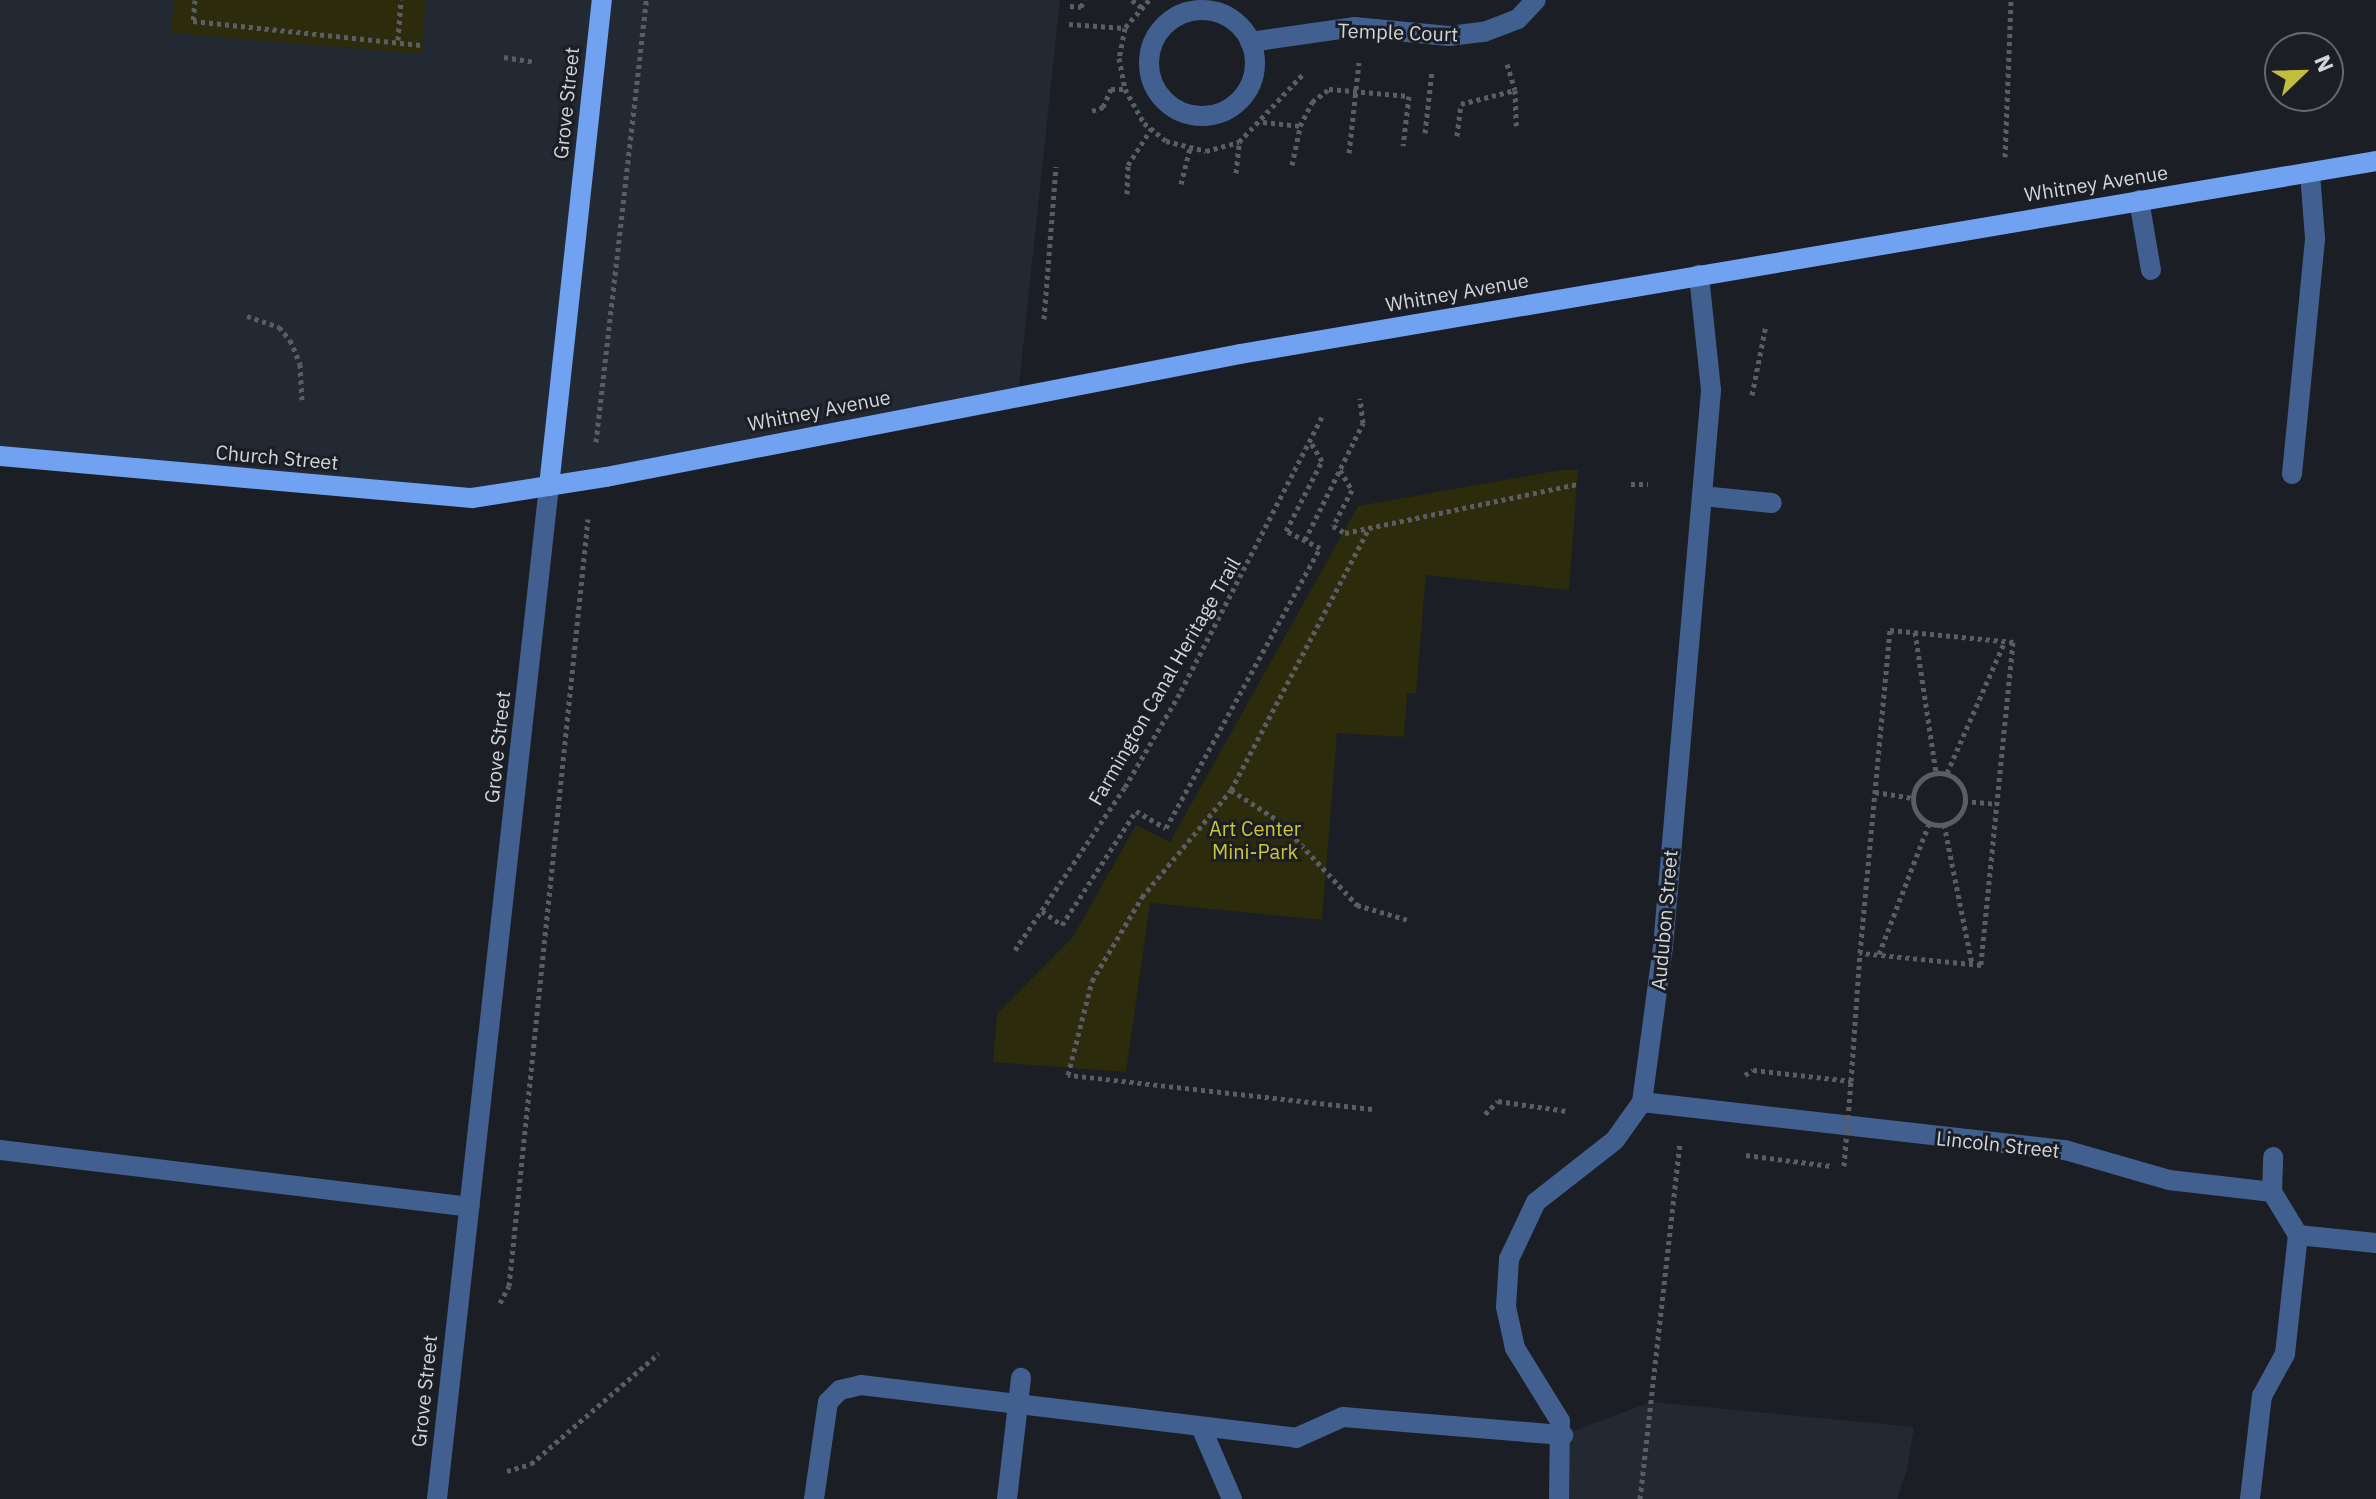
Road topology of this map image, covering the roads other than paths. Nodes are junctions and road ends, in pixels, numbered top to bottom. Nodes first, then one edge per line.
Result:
1 (602, 0) edge
2 (1536, 0) edge
3 (1250, 42) junction
4 (2376, 161) edge
5 (2310, 173) junction
6 (2139, 200) junction
7 (2151, 270) dead end
8 (1699, 275) junction
9 (0, 456) edge
10 (2292, 474) dead end
11 (549, 486) junction
12 (1702, 496) junction
13 (1772, 503) dead end
14 (1642, 1102) junction
15 (0, 1150) edge
16 (2273, 1157) dead end
17 (2272, 1192) junction
18 (470, 1207) junction
19 (2298, 1235) junction
20 (2376, 1243) edge
21 (1021, 1378) dead end
22 (1018, 1404) junction
23 (1201, 1427) junction
24 (1563, 1435) junction
25 (437, 1499) edge
26 (814, 1499) edge
27 (1007, 1499) edge
28 (1232, 1499) edge
29 (1559, 1499) edge
30 (2250, 1499) edge

1 - 11 main road, Grove Street
2 - 3 street, Temple Court
3 - 3 street
4 - 5 main road, Whitney Avenue
5 - 6 main road, Whitney Avenue
5 - 10 street
6 - 7 street
6 - 8 main road, Whitney Avenue
8 - 11 main road, Whitney Avenue
8 - 12 street, Audubon Street
9 - 11 main road, Church Street
11 - 18 street, Grove Street
12 - 13 street
12 - 14 street, Audubon Street
14 - 17 street, Lincoln Street
14 - 24 street, Audubon Street
15 - 18 street
16 - 17 street
17 - 19 street
18 - 25 street, Grove Street
19 - 20 street
19 - 30 street
21 - 22 street
22 - 23 street
22 - 26 street
22 - 27 street
23 - 24 street
23 - 28 street
24 - 29 street, Audubon Street

